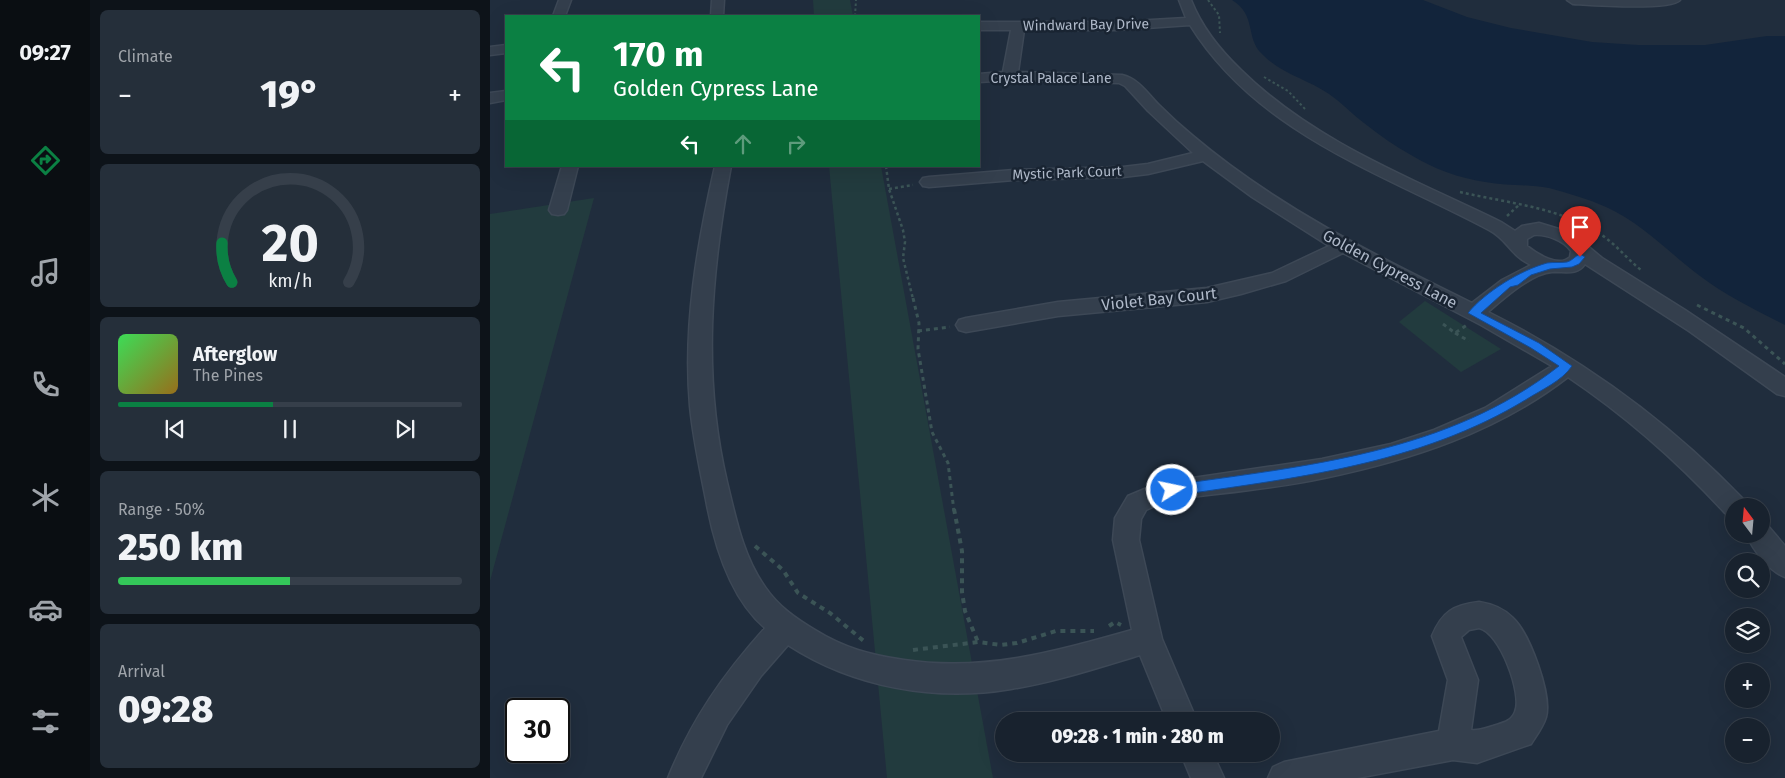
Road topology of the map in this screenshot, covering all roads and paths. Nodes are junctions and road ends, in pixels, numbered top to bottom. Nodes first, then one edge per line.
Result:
1 (565, 0) edge
2 (718, 0) edge
3 (856, 0) edge
4 (1185, 0) edge
5 (1208, 0) edge
6 (1573, 0) edge
7 (1674, 0) edge
8 (559, 15) edge
9 (717, 15) edge
10 (855, 15) edge
11 (1193, 20) junction
12 (980, 26) edge
13 (1018, 26) junction
14 (1224, 42) dead end
15 (505, 49) edge
16 (490, 51) edge
17 (1010, 76) junction
18 (1262, 76) dead end
19 (980, 78) edge
20 (1122, 78) joint
21 (505, 96) edge
22 (490, 98) edge
23 (1308, 113) dead end
24 (1203, 156) junction
25 (570, 167) edge
26 (723, 167) edge
27 (886, 167) edge
28 (929, 182) joint
29 (889, 189) junction
30 (1452, 190) dead end
31 (558, 210) dead end
32 (1464, 210) junction
33 (1539, 229) junction
34 (1517, 245) junction
35 (1343, 246) junction
36 (1580, 251) junction
37 (1555, 266) junction
38 (1642, 271) dead end
39 (1506, 285) junction
40 (1689, 301) dead end
41 (1658, 302) junction
42 (1470, 319) junction
43 (1443, 324) dead end
44 (966, 325) joint
45 (918, 331) junction
46 (1455, 334) junction
47 (1468, 342) dead end
48 (1785, 364) edge
49 (1566, 366) junction
50 (1785, 388) edge
51 (1726, 498) edge
52 (750, 539) dead end
53 (1767, 543) edge
54 (1785, 565) edge
55 (785, 627) junction
56 (1148, 639) junction
57 (978, 642) junction
58 (872, 644) dead end
59 (904, 651) dead end
60 (1178, 712) edge
61 (1453, 744) dead end
62 (1201, 762) edge
63 (684, 778) edge
64 (1208, 778) edge
65 (1284, 778) edge

1 - 8 street
2 - 9 street
3 - 10 path
4 - 11 street
5 - 14 path
6 - 7 street
11 - 13 street, Windward Bay Drive
11 - 32 street
12 - 13 street, Windward Bay Drive
13 - 17 street
15 - 16 street
17 - 19 street, Crystal Palace Lane
17 - 20 street, Crystal Palace Lane
18 - 23 path
20 - 24 street, Golden Cypress Lane
21 - 22 street
24 - 28 street, Mystic Park Court
24 - 35 street, Golden Cypress Lane
25 - 31 street
26 - 55 street
27 - 29 path
28 - 29 path
29 - 45 path
30 - 38 path
32 - 33 street
32 - 34 street
33 - 34 street
33 - 36 street
34 - 37 street
34 - 39 street
35 - 42 street, Golden Cypress Lane
35 - 44 street, Violet Bay Court
36 - 37 street
36 - 41 street
37 - 39 street
37 - 41 street
39 - 42 street
40 - 48 path
41 - 50 street
42 - 46 path
42 - 49 street, Golden Cypress Lane
43 - 46 path
44 - 45 path
45 - 57 path
46 - 47 path
49 - 51 street, Golden Cypress Lane
49 - 56 street
52 - 58 path
53 - 54 street
55 - 56 street
55 - 63 street
56 - 57 path
56 - 60 street
57 - 59 path
61 - 65 street
62 - 64 street

